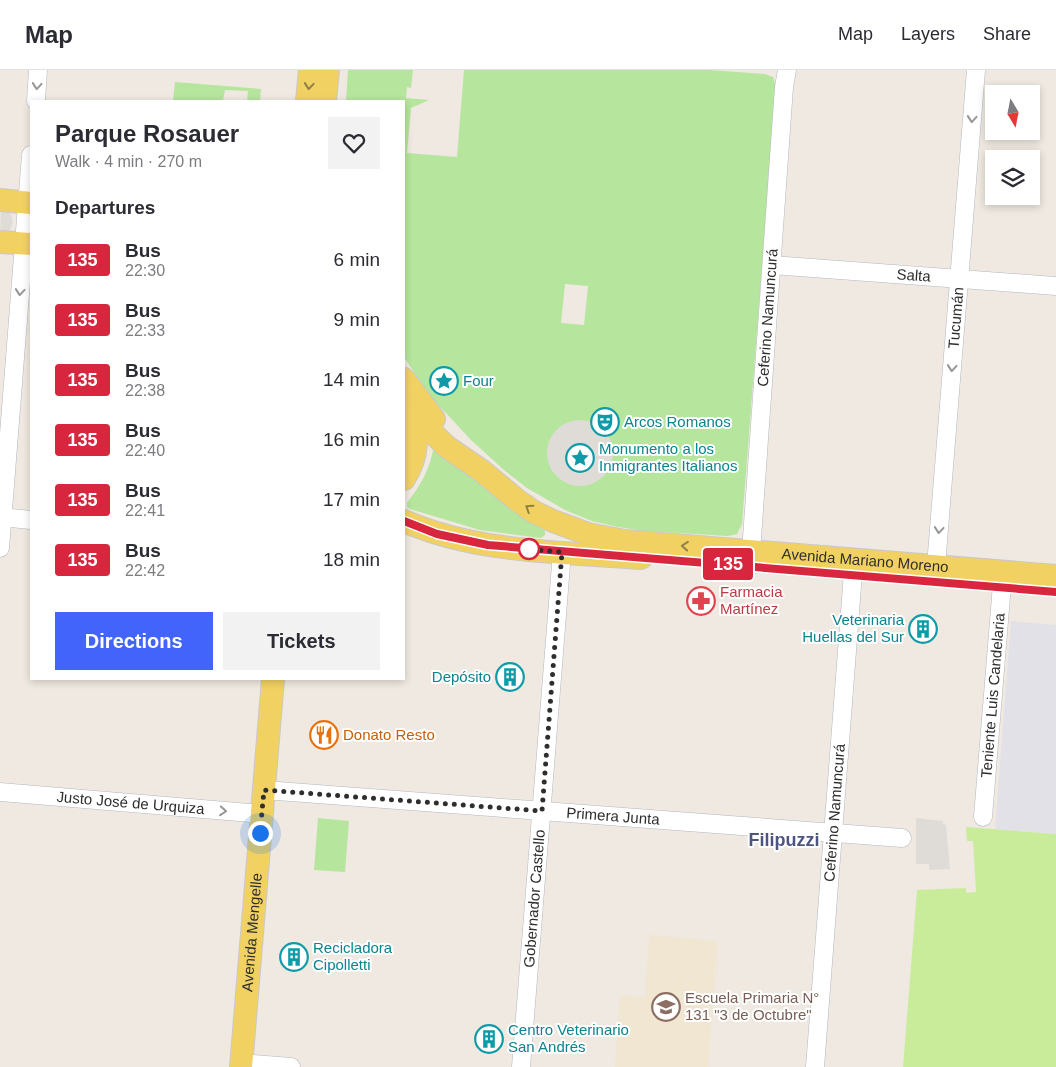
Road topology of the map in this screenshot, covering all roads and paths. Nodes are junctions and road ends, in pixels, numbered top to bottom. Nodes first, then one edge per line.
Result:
1 (38, 70) edge
2 (310, 70) edge
3 (328, 70) edge
4 (786, 70) edge
5 (976, 70) edge
6 (36, 100) edge
7 (307, 100) edge
8 (325, 100) edge
9 (30, 179) edge
10 (0, 200) edge
11 (29, 203) edge
12 (0, 242) edge
13 (28, 244) edge
14 (772, 265) junction
15 (959, 279) junction
16 (1056, 286) edge
17 (405, 380) edge
18 (406, 407) edge
19 (482, 471) junction
20 (405, 477) edge
21 (1, 517) edge
22 (30, 520) edge
23 (405, 521) edge
24 (0, 548) edge
25 (562, 552) junction
26 (751, 559) junction
27 (936, 566) junction
28 (853, 567) junction
29 (1056, 576) edge
30 (1002, 579) junction
31 (1056, 592) edge
32 (273, 680) edge
33 (264, 790) junction
34 (0, 792) edge
35 (542, 811) junction
36 (262, 814) junction
37 (983, 817) dead end
38 (833, 833) junction
39 (902, 838) dead end
40 (241, 1065) edge
41 (291, 1067) edge
42 (521, 1067) edge
43 (815, 1067) edge

1 -> 6 street
2 -> 7 main road
3 - 8 main road
4 - 14 street, Ceferino Namuncurá
5 -> 15 street, Tucumán
9 - 11 street
10 - 11 main road
11 - 13 street
12 - 13 main road
13 -> 21 street
14 - 15 street, Salta
14 - 26 street, Ceferino Namuncurá
15 - 16 street, Salta
15 -> 27 street, Tucumán
17 - 19 main road, Avenida Mariano Moreno
18 - 19 main road, Avenida Mariano Moreno
18 - 20 main road
26 -> 19 main road, Avenida Mariano Moreno
21 - 22 street
21 - 24 street
23 - 25 main road, Avenida Mariano Moreno
25 - 26 main road, Avenida Mariano Moreno
25 - 35 street, Gobernador Castello
26 - 28 main road, Avenida Mariano Moreno
27 - 28 main road, Avenida Mariano Moreno
27 - 30 main road, Avenida Mariano Moreno
28 - 30 main road, Avenida Mariano Moreno
28 - 38 street, Ceferino Namuncurá
29 - 30 main road, Avenida Mariano Moreno
30 - 31 main road, Avenida Mariano Moreno
30 - 37 street, Teniente Luis Candelaria
32 - 33 main road, Avenida Mengelle
33 - 35 street, Primera Junta
33 - 36 main road, Avenida Mengelle
34 -> 36 street, Justo José de Urquiza
35 - 38 street, Primera Junta
35 - 42 street, Gobernador Castello
36 - 40 main road, Avenida Mengelle
38 - 39 street, Primera Junta
38 - 43 street, Ceferino Namuncurá
40 - 41 street

